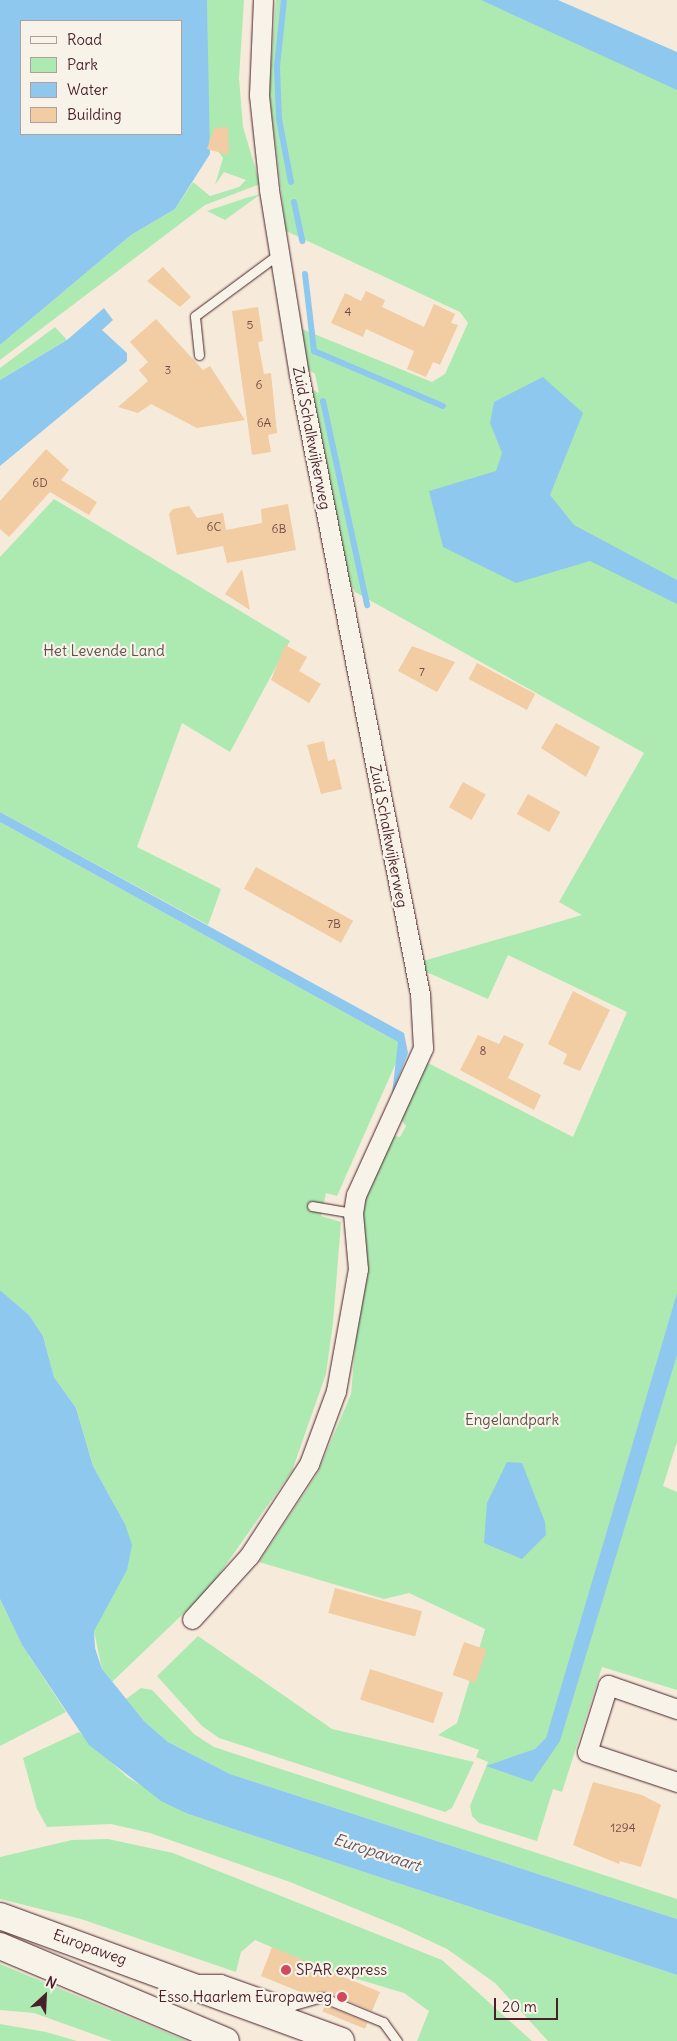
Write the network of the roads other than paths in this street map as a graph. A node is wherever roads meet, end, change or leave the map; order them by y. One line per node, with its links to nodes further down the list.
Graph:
1 (263, 0): 2 (street, Zuid Schalkwijkerweg)
2 (280, 253): 3 (lane); 5 (street, Zuid Schalkwijkerweg)
3 (199, 355)
4 (312, 1206): 5 (lane)
5 (352, 1213): 6 (street, Zuid Schalkwijkerweg)
6 (192, 1619)
7 (677, 1710): 8 (street)
8 (677, 1782)
9 (0, 1916): 11 (main road, Europaweg)
10 (0, 1946): 12 (main road)
11 (179, 1979): 13 (main road, Europaweg); 14 (lane, Europaweg)
12 (226, 2041)
13 (341, 2041)
14 (396, 2041)

